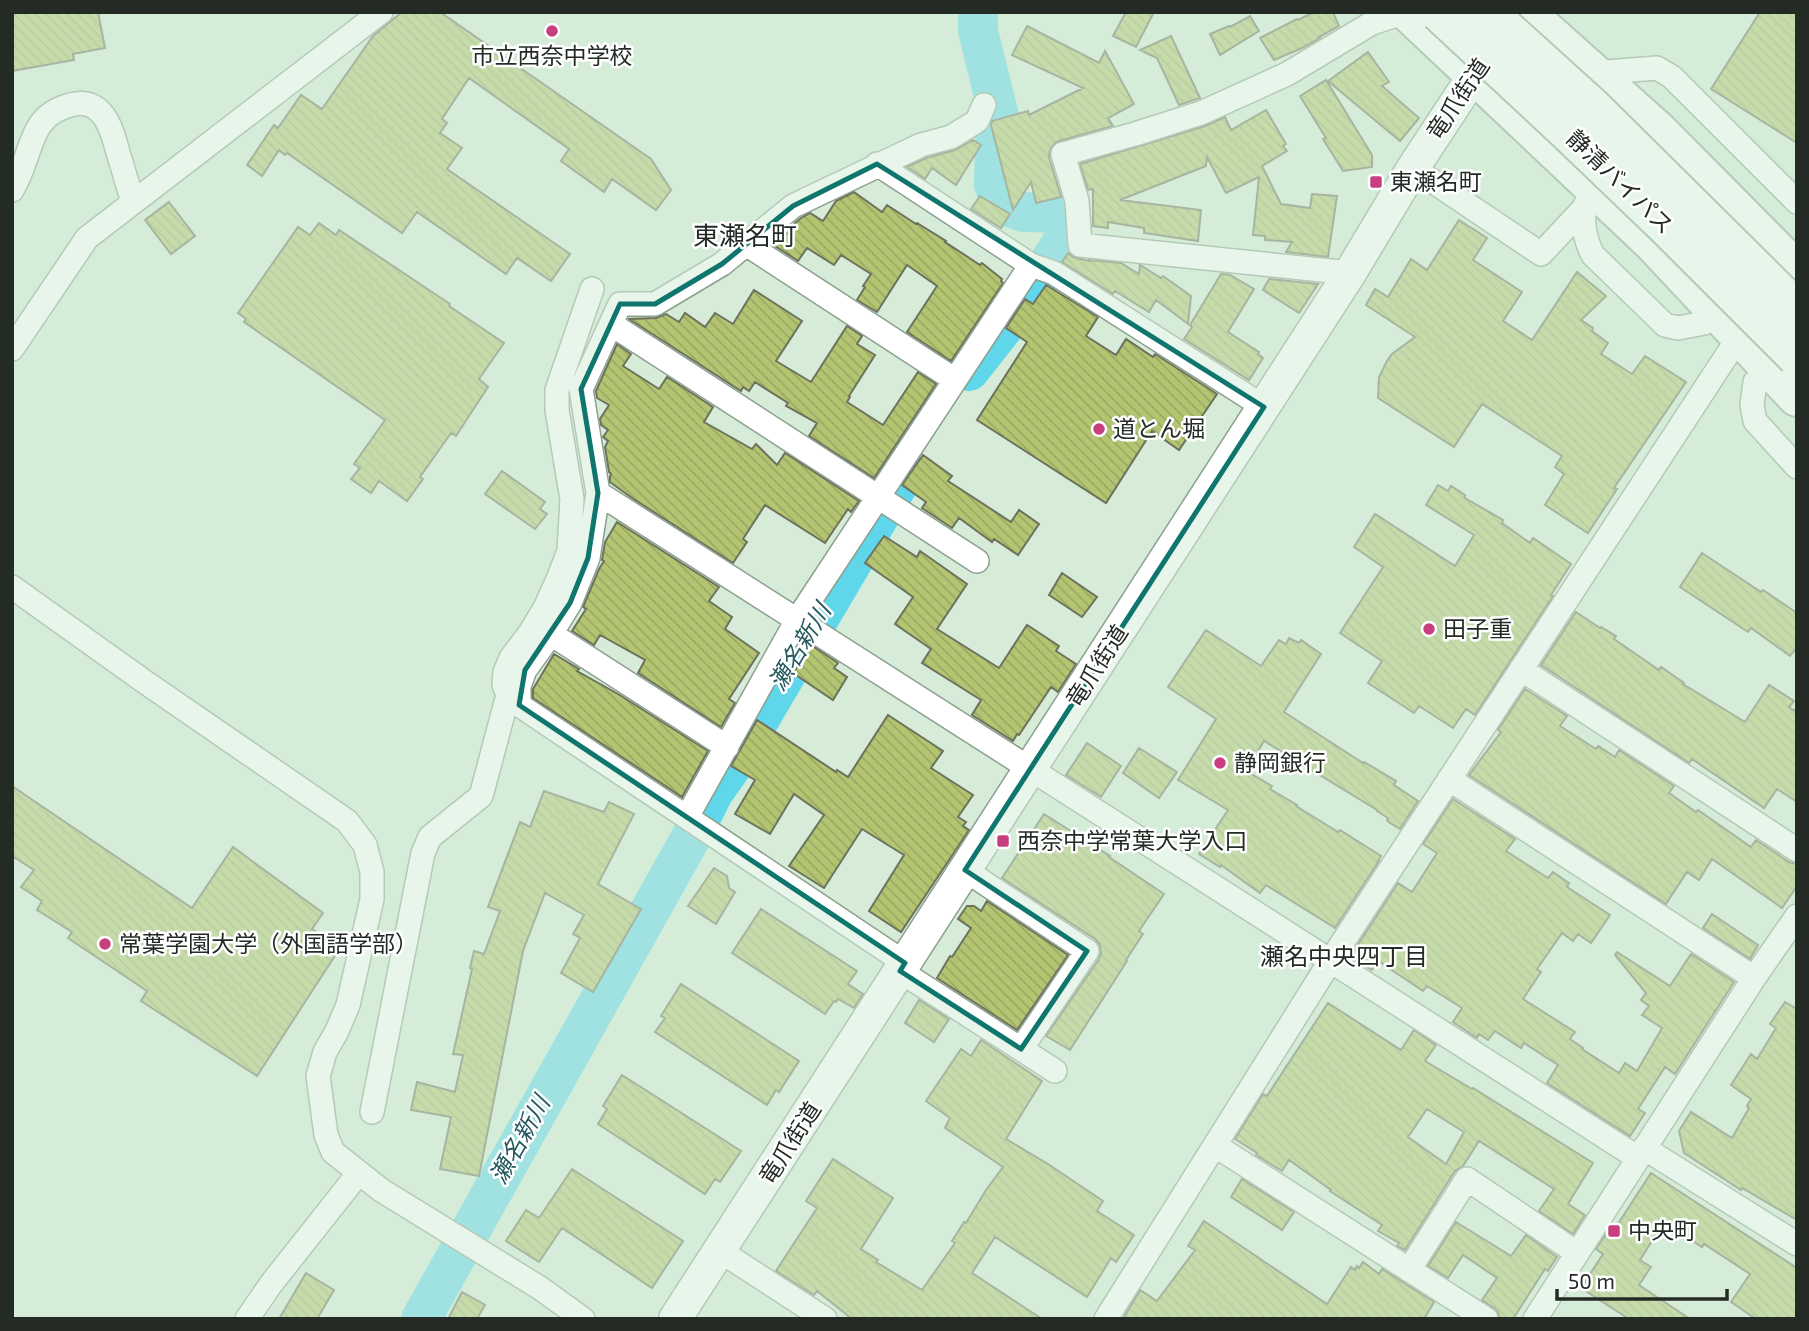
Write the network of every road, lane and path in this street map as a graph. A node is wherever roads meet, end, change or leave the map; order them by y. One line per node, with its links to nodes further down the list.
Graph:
1 (381, 12): 16 (street)
2 (1407, 12): 7 (street); 9 (highway)
3 (1439, 12): 30 (highway, 静清バイパス, bridge)
4 (1487, 12): 25 (highway, 静清バイパス, bridge)
5 (1517, 12): 9 (main road, 竜爪街道)
6 (1525, 12): 8 (highway)
7 (1366, 17): 23 (street)
8 (1593, 73): 11 (highway); 17 (street)
9 (1475, 74): 13 (main road, 竜爪街道); 15 (highway)
10 (984, 105): 12 (street)
11 (1658, 131): 18 (highway); 22 (highway)
12 (877, 164): 20 (street); 21 (street)
13 (1413, 168): 15 (street); 23 (main road, 竜爪街道)
14 (12, 190): 16 (street)
15 (1588, 197): 19 (highway); 26 (street)
16 (132, 202): 28 (street)
17 (1797, 202)
18 (1797, 242)
19 (1653, 243): 26 (highway); 33 (highway)
20 (747, 244): 27 (street); 31 (street)
21 (1031, 265): 31 (street); 34 (street)
22 (1797, 271)
23 (1350, 273): 34 (main road, 竜爪街道)
24 (592, 289): 44 (street)
25 (1797, 310)
26 (1704, 323): 29 (highway)
27 (611, 324): 37 (street); 38 (street)
28 (12, 349)
29 (1729, 352): 32 (highway); 43 (street)
30 (1797, 357)
31 (955, 380): 38 (street)
32 (1755, 382): 35 (highway); 36 (street)
33 (1797, 397)
34 (1264, 407): 46 (main road, 竜爪街道)
35 (1797, 428)
36 (1797, 467)
37 (598, 493): 41 (street); 42 (street)
38 (879, 496): 39 (street); 41 (street)
39 (977, 561)
40 (12, 587): 60 (street)
41 (797, 620): 45 (street); 46 (street)
42 (551, 634): 44 (street); 45 (street)
43 (1521, 669): 47 (street); 49 (street)
44 (514, 700): 48 (street); 57 (street)
45 (727, 747): 48 (street)
46 (1030, 770): 50 (main road, 竜爪街道); 52 (street)
47 (1449, 779): 52 (street); 54 (street)
48 (687, 817): 53 (street)
49 (1797, 850)
50 (965, 870): 53 (main road, 竜爪街道); 55 (street)
51 (1797, 916): 54 (street)
52 (1331, 960): 58 (street); 59 (street)
53 (903, 967): 55 (street); 62 (main road, 竜爪街道)
54 (1754, 978): 59 (street)
55 (1021, 1049): 56 (street)
56 (1055, 1071)
57 (372, 1112)
58 (1216, 1146): 64 (street); 69 (street)
59 (1641, 1153): 61 (street); 63 (street)
60 (358, 1174): 65 (street); 66 (street)
61 (1797, 1244)
62 (720, 1251): 67 (main road, 竜爪街道); 68 (street)
63 (1577, 1253): 64 (street); 71 (street)
64 (1409, 1270): 70 (street)
65 (247, 1319)
66 (583, 1319)
67 (675, 1319)
68 (825, 1319)
69 (1106, 1319)
70 (1486, 1319)
71 (1535, 1319)

